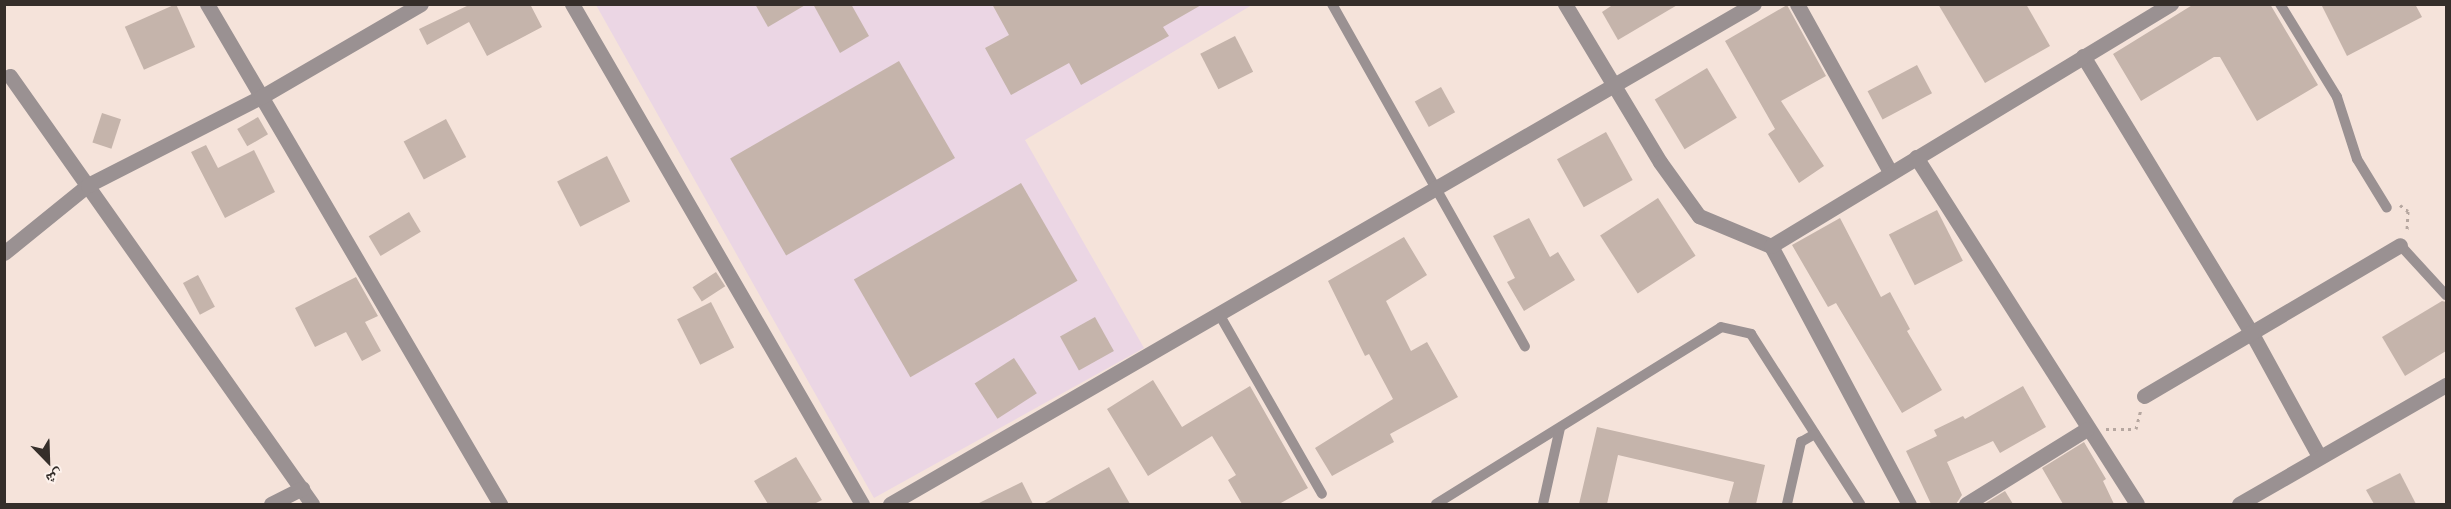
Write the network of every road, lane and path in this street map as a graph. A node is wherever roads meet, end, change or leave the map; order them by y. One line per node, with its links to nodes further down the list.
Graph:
1 (207, 4): 13 (street)
2 (421, 4): 13 (street)
3 (572, 4): 37 (street)
4 (1332, 4): 17 (lane)
5 (1565, 4): 12 (street)
6 (1754, 4): 12 (street)
7 (1797, 4): 15 (street)
8 (2171, 4): 10 (street)
9 (2280, 4): 18 (lane)
10 (2082, 56): 14 (street); 24 (street)
11 (9, 76): 16 (street)
12 (1614, 85): 17 (street); 20 (street)
13 (261, 97): 16 (street); 36 (street)
14 (1916, 157): 15 (street); 29 (street)
15 (1890, 172): 20 (street)
16 (88, 185): 21 (street); 32 (street)
17 (1435, 189): 23 (street); 25 (lane)
18 (2387, 208): 19 (path)
19 (2400, 245): 22 (lane); 24 (street)
20 (1771, 246): 43 (street)
21 (4, 254)
22 (2446, 295)
23 (1219, 314): 33 (lane); 38 (street)
24 (2252, 332): 27 (street); 31 (street)
25 (1526, 346)
26 (2446, 385): 31 (street)
27 (2144, 396): 29 (path)
28 (1560, 428): 30 (lane); 39 (lane); 40 (lane)
29 (2087, 429): 44 (street); 45 (street)
30 (1815, 434): 41 (lane); 42 (lane)
31 (2319, 456): 46 (street)
32 (302, 488): 34 (street); 35 (street)
33 (1322, 494)
34 (271, 504)
35 (312, 504)
36 (500, 504)
37 (862, 504)
38 (890, 504)
39 (1436, 504)
40 (1543, 504)
41 (1787, 504)
42 (1860, 504)
43 (1909, 504)
44 (1966, 504)
45 (2137, 504)
46 (2239, 504)

